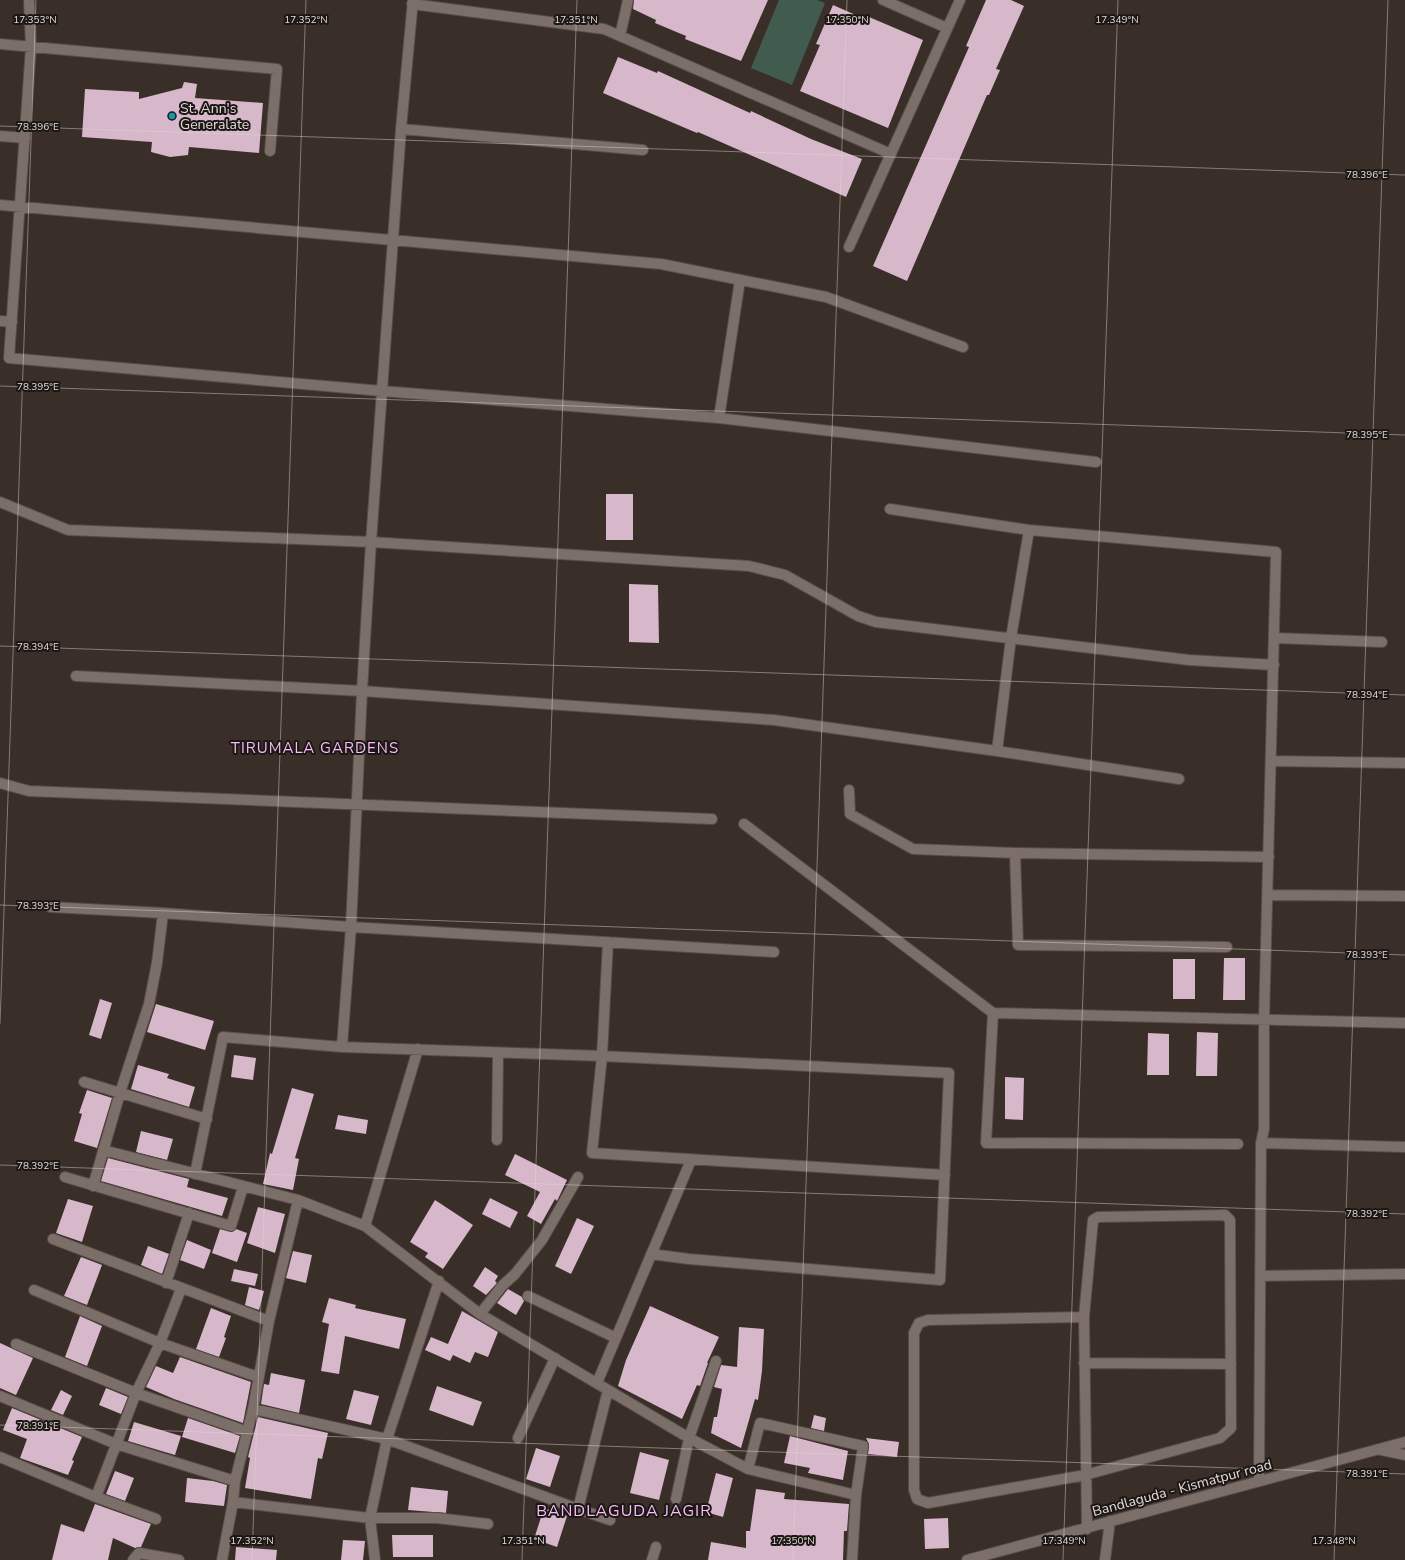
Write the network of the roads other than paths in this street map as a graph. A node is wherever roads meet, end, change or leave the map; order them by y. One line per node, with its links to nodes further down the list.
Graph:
1 (29, 0): 9 (street)
2 (628, 0): 7 (street)
3 (883, 0): 6 (street)
4 (960, 0): 6 (street)
5 (412, 2): 7 (street); 10 (street)
6 (947, 28): 15 (street)
7 (620, 36): 15 (street)
8 (0, 44): 9 (street)
9 (31, 47): 12 (street); 14 (street)
10 (401, 129): 13 (street); 18 (street)
11 (0, 136): 12 (street)
12 (25, 138): 17 (street)
13 (643, 150)
14 (270, 151)
15 (891, 154): 19 (street)
16 (0, 205): 17 (street)
17 (20, 207): 18 (street); 22 (street)
18 (393, 239): 20 (street); 24 (street)
19 (849, 247)
20 (740, 280): 23 (street); 25 (street)
21 (0, 321): 22 (street)
22 (12, 322): 24 (street)
23 (963, 347)
24 (382, 391): 25 (street); 30 (street)
25 (719, 418): 26 (street)
26 (1096, 462)
27 (0, 502): 30 (street)
28 (890, 510): 29 (street)
29 (1029, 530): 31 (street); 32 (street)
30 (371, 542): 31 (street); 36 (street)
31 (1010, 638): 34 (street); 37 (street)
32 (1275, 638): 33 (street); 34 (street)
33 (1382, 642)
34 (1274, 666): 38 (street)
35 (76, 676): 36 (street)
36 (362, 691): 37 (street); 43 (street)
37 (997, 751): 40 (street)
38 (1272, 761): 39 (street); 47 (street)
39 (1405, 763)
40 (1180, 779)
41 (0, 783): 43 (street)
42 (849, 790): 46 (street)
43 (357, 805): 44 (street); 52 (street)
44 (712, 819)
45 (744, 824): 56 (street)
46 (1015, 853): 47 (street); 54 (street)
47 (1269, 857): 48 (street)
48 (1268, 895): 49 (street); 57 (street)
49 (1405, 896)
50 (50, 907): 51 (street)
51 (163, 913): 52 (street); 64 (street)
52 (351, 927): 53 (street); 59 (street)
53 (608, 942): 55 (street); 62 (street)
54 (1227, 947)
55 (774, 952)
56 (993, 1013): 57 (street); 68 (street)
57 (1264, 1020): 58 (street); 67 (street)
58 (1405, 1023)
59 (342, 1047): 60 (street); 65 (street)
60 (418, 1049): 61 (street); 80 (street)
61 (498, 1053): 62 (street); 66 (street)
62 (602, 1056): 71 (street); 73 (street)
63 (84, 1082): 64 (street)
64 (120, 1092): 65 (street); 70 (street)
65 (207, 1119): 72 (street)
66 (497, 1140)
67 (1261, 1143): 69 (street); 84 (street)
68 (1238, 1144)
69 (1405, 1147)
70 (103, 1150): 72 (street); 76 (street)
71 (692, 1160): 73 (street); 82 (street)
72 (195, 1174): 77 (street)
73 (945, 1175): 82 (street)
74 (65, 1177): 76 (street)
75 (578, 1177): 90 (street)
76 (93, 1186): 79 (street)
77 (243, 1187): 78 (street); 79 (street)
78 (298, 1200): 80 (street); 92 (street)
79 (189, 1213): 86 (street)
80 (365, 1226): 85 (street)
81 (53, 1239): 86 (street)
82 (651, 1254): 93 (street)
83 (1405, 1274): 84 (street)
84 (1260, 1276): 118 (street)
85 (439, 1281): 90 (street); 109 (street)
86 (166, 1283): 87 (street)
87 (181, 1289): 92 (street); 94 (street)
88 (34, 1290): 94 (street)
89 (528, 1296): 93 (street)
90 (480, 1314): 96 (street)
91 (1084, 1317): 98 (street); 99 (street); 116 (street)
92 (269, 1321): 100 (street)
93 (616, 1338): 101 (street)
94 (160, 1342): 100 (street); 103 (street)
95 (16, 1344): 103 (street)
96 (555, 1358): 101 (street); 107 (street)
97 (716, 1361): 108 (street)
98 (1084, 1363): 99 (street); 116 (street)
99 (1231, 1364): 116 (street)
100 (258, 1377): 105 (street)
101 (597, 1383): 102 (street)
102 (608, 1390): 108 (street); 123 (street)
103 (136, 1393): 106 (street); 111 (street)
104 (0, 1396): 111 (street)
105 (253, 1409): 106 (street); 109 (street)
106 (248, 1432): 117 (street)
107 (518, 1438)
108 (689, 1438): 115 (street); 121 (street)
109 (387, 1439): 123 (street); 124 (street)
110 (1405, 1442): 112 (street, Bandlaguda - Kismatpur road)
111 (116, 1444): 117 (street); 120 (street)
112 (1380, 1450): 113 (street); 118 (street, Bandlaguda - Kismatpur road)
113 (1405, 1455)
114 (0, 1457): 120 (street)
115 (748, 1469): 119 (street); 119 (street)
116 (1085, 1475): 129 (street)
117 (234, 1481): 122 (street)
118 (1259, 1481): 127 (street, Bandlaguda - Kismatpur road)
119 (856, 1495): 136 (street)
120 (96, 1498): 125 (street)
121 (676, 1499)
122 (234, 1502): 124 (street); 133 (street)
123 (578, 1509): 126 (street)
124 (370, 1518): 128 (street); 134 (street)
125 (156, 1519)
126 (610, 1520)
127 (1110, 1521): 129 (street, Bandlaguda - Kismatpur road); 138 (street)
128 (488, 1524)
129 (1086, 1529): 137 (street, Bandlaguda - Kismatpur road)
130 (656, 1547): 135 (street)
131 (133, 1560): 132 (street)
132 (179, 1560)
133 (222, 1560)
134 (375, 1560)
135 (652, 1560)
136 (852, 1560)
137 (967, 1560)
138 (1104, 1560)

